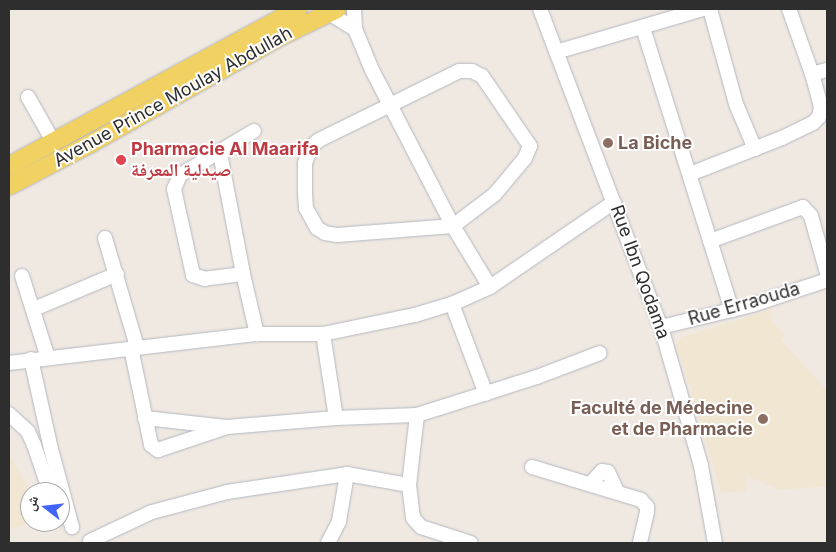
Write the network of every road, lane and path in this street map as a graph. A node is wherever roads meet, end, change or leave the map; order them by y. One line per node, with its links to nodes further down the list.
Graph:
1 (298, 9): 16 (main road, Avenue Prince Moulay Abdullah)
2 (354, 9): 9 (street)
3 (540, 9): 10 (street, Rue Ibn Qodama)
4 (703, 9): 8 (street)
5 (710, 9): 17 (street)
6 (789, 9): 12 (street)
7 (333, 11): 9 (street); 21 (main road, Avenue Prince Moulay Abdullah)
8 (643, 28): 10 (street); 20 (street)
9 (354, 29): 14 (street)
10 (556, 52): 22 (street, Rue Ibn Qodama)
11 (827, 70): 12 (street)
12 (812, 74): 17 (street)
13 (28, 96): 16 (street)
14 (389, 105): 23 (street); 23 (street); 23 (street)
15 (254, 131): 18 (street)
16 (54, 143): 19 (main road, Avenue Prince Moulay Abdullah)
17 (755, 149): 20 (street)
18 (220, 153): 28 (street); 28 (street)
19 (9, 166)
20 (690, 174): 25 (street)
21 (9, 186)
22 (614, 202): 31 (street); 35 (street, Rue Ibn Qodama)
23 (453, 226): 31 (street)
24 (105, 238): 27 (street)
25 (710, 241): 26 (street); 34 (street)
26 (827, 273)
27 (117, 274): 33 (street); 38 (street)
28 (243, 274): 36 (street)
29 (22, 276): 33 (street)
30 (827, 280): 34 (street, Rue Erraouda)
31 (490, 288): 32 (street)
32 (452, 304): 37 (street); 43 (street)
33 (34, 310): 40 (street)
34 (732, 310): 35 (street, Rue Erraouda)
35 (661, 327): 60 (street, Rue Ibn Qodama)
36 (257, 334): 37 (street); 38 (street)
37 (323, 334): 47 (street)
38 (134, 348): 40 (street); 46 (street)
39 (600, 353): 43 (street)
40 (48, 358): 41 (street)
41 (31, 360): 42 (street); 52 (street)
42 (9, 363)
43 (486, 394): 45 (street)
44 (9, 414): 51 (street)
45 (417, 415): 47 (street); 53 (street)
46 (145, 418): 48 (street); 48 (street)
47 (336, 418): 48 (street)
48 (227, 427)
49 (532, 467): 59 (street)
50 (347, 474): 53 (street); 56 (street); 57 (street)
51 (47, 482)
52 (58, 482)
53 (409, 485): 55 (street)
54 (70, 526): 56 (street)
55 (428, 534): 58 (street)
56 (91, 542)
57 (328, 543)
58 (471, 543)
59 (640, 543)
60 (715, 543)

